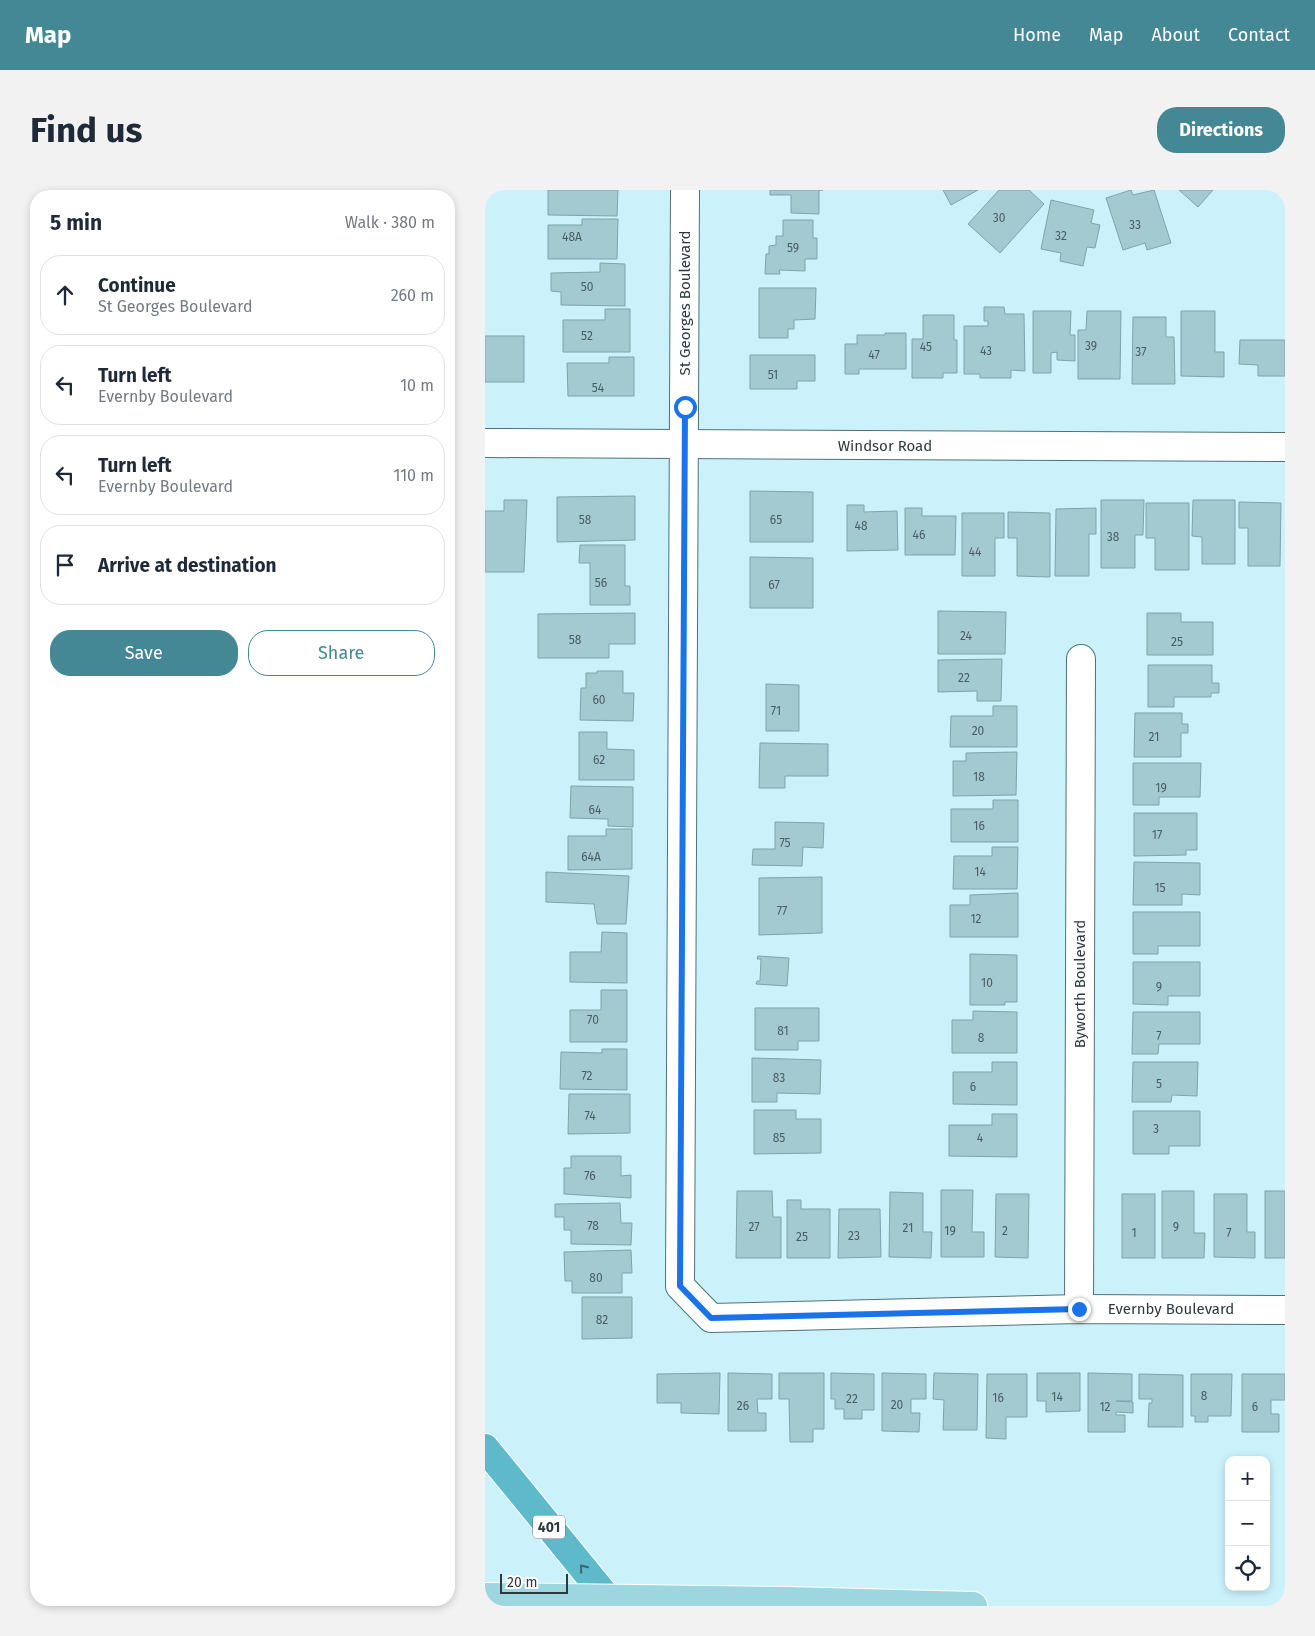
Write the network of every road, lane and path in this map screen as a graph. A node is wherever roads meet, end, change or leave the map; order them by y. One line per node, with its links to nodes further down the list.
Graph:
1 (685, 190): 3 (street, St Georges Boulevard)
2 (485, 444): 3 (street, Windsor Road)
3 (686, 446): 4 (street, Windsor Road); 6 (street, St Georges Boulevard)
4 (1285, 447)
5 (1081, 659): 7 (street, Byworth Boulevard)
6 (680, 1286): 7 (street, Evernby Boulevard)
7 (1079, 1309): 8 (street, Evernby Boulevard)
8 (1285, 1310)
9 (485, 1448): 12 (highway, 401, one-way to 9)
10 (485, 1596): 11 (highway); 13 (main road, bridge)
11 (494, 1606)
12 (614, 1606)
13 (973, 1606)

